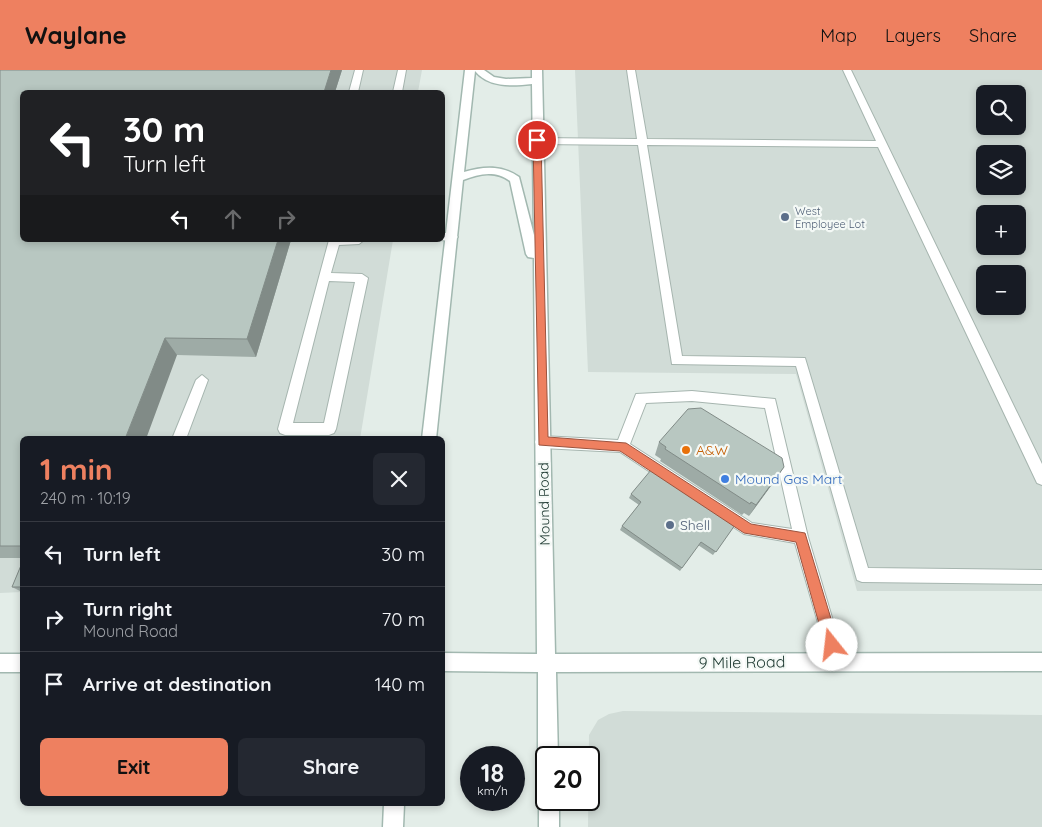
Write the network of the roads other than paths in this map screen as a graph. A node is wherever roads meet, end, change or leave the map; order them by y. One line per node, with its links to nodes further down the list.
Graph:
1 (359, 70): 9 (lane)
2 (402, 70): 10 (lane)
3 (470, 70): 14 (main road)
4 (479, 70): 8 (main road)
5 (537, 70): 8 (main road, Mound Road)
6 (631, 70): 12 (lane)
7 (847, 70): 13 (lane)
8 (537, 81): 11 (main road, Mound Road)
9 (354, 90)
10 (398, 90)
11 (537, 140): 12 (lane); 18 (main road, Mound Road)
12 (642, 142): 13 (lane); 26 (lane)
13 (882, 144): 24 (lane)
14 (460, 177): 15 (main road); 18 (main road)
15 (448, 237): 21 (main road)
16 (333, 242): 17 (lane)
17 (325, 277): 17 (lane)
18 (540, 287): 22 (main road, Mound Road)
19 (202, 380): 20 (lane)
20 (180, 436)
21 (429, 436)
22 (542, 442): 23 (lane); 32 (main road, Mound Road)
23 (622, 446): 25 (lane); 25 (lane)
24 (1042, 479)
25 (801, 537): 27 (lane)
26 (1042, 577)
27 (837, 661): 29 (main road, 9 Mile Road); 32 (main road, 9 Mile Road)
28 (445, 662): 32 (main road, 9 Mile Road)
29 (1042, 662)
30 (0, 663): 31 (main road)
31 (20, 663)
32 (547, 664): 33 (main road, Mound Road)
33 (548, 746)
34 (394, 806): 36 (main road)
35 (549, 811): 37 (main road)
36 (393, 827)
37 (549, 827)

